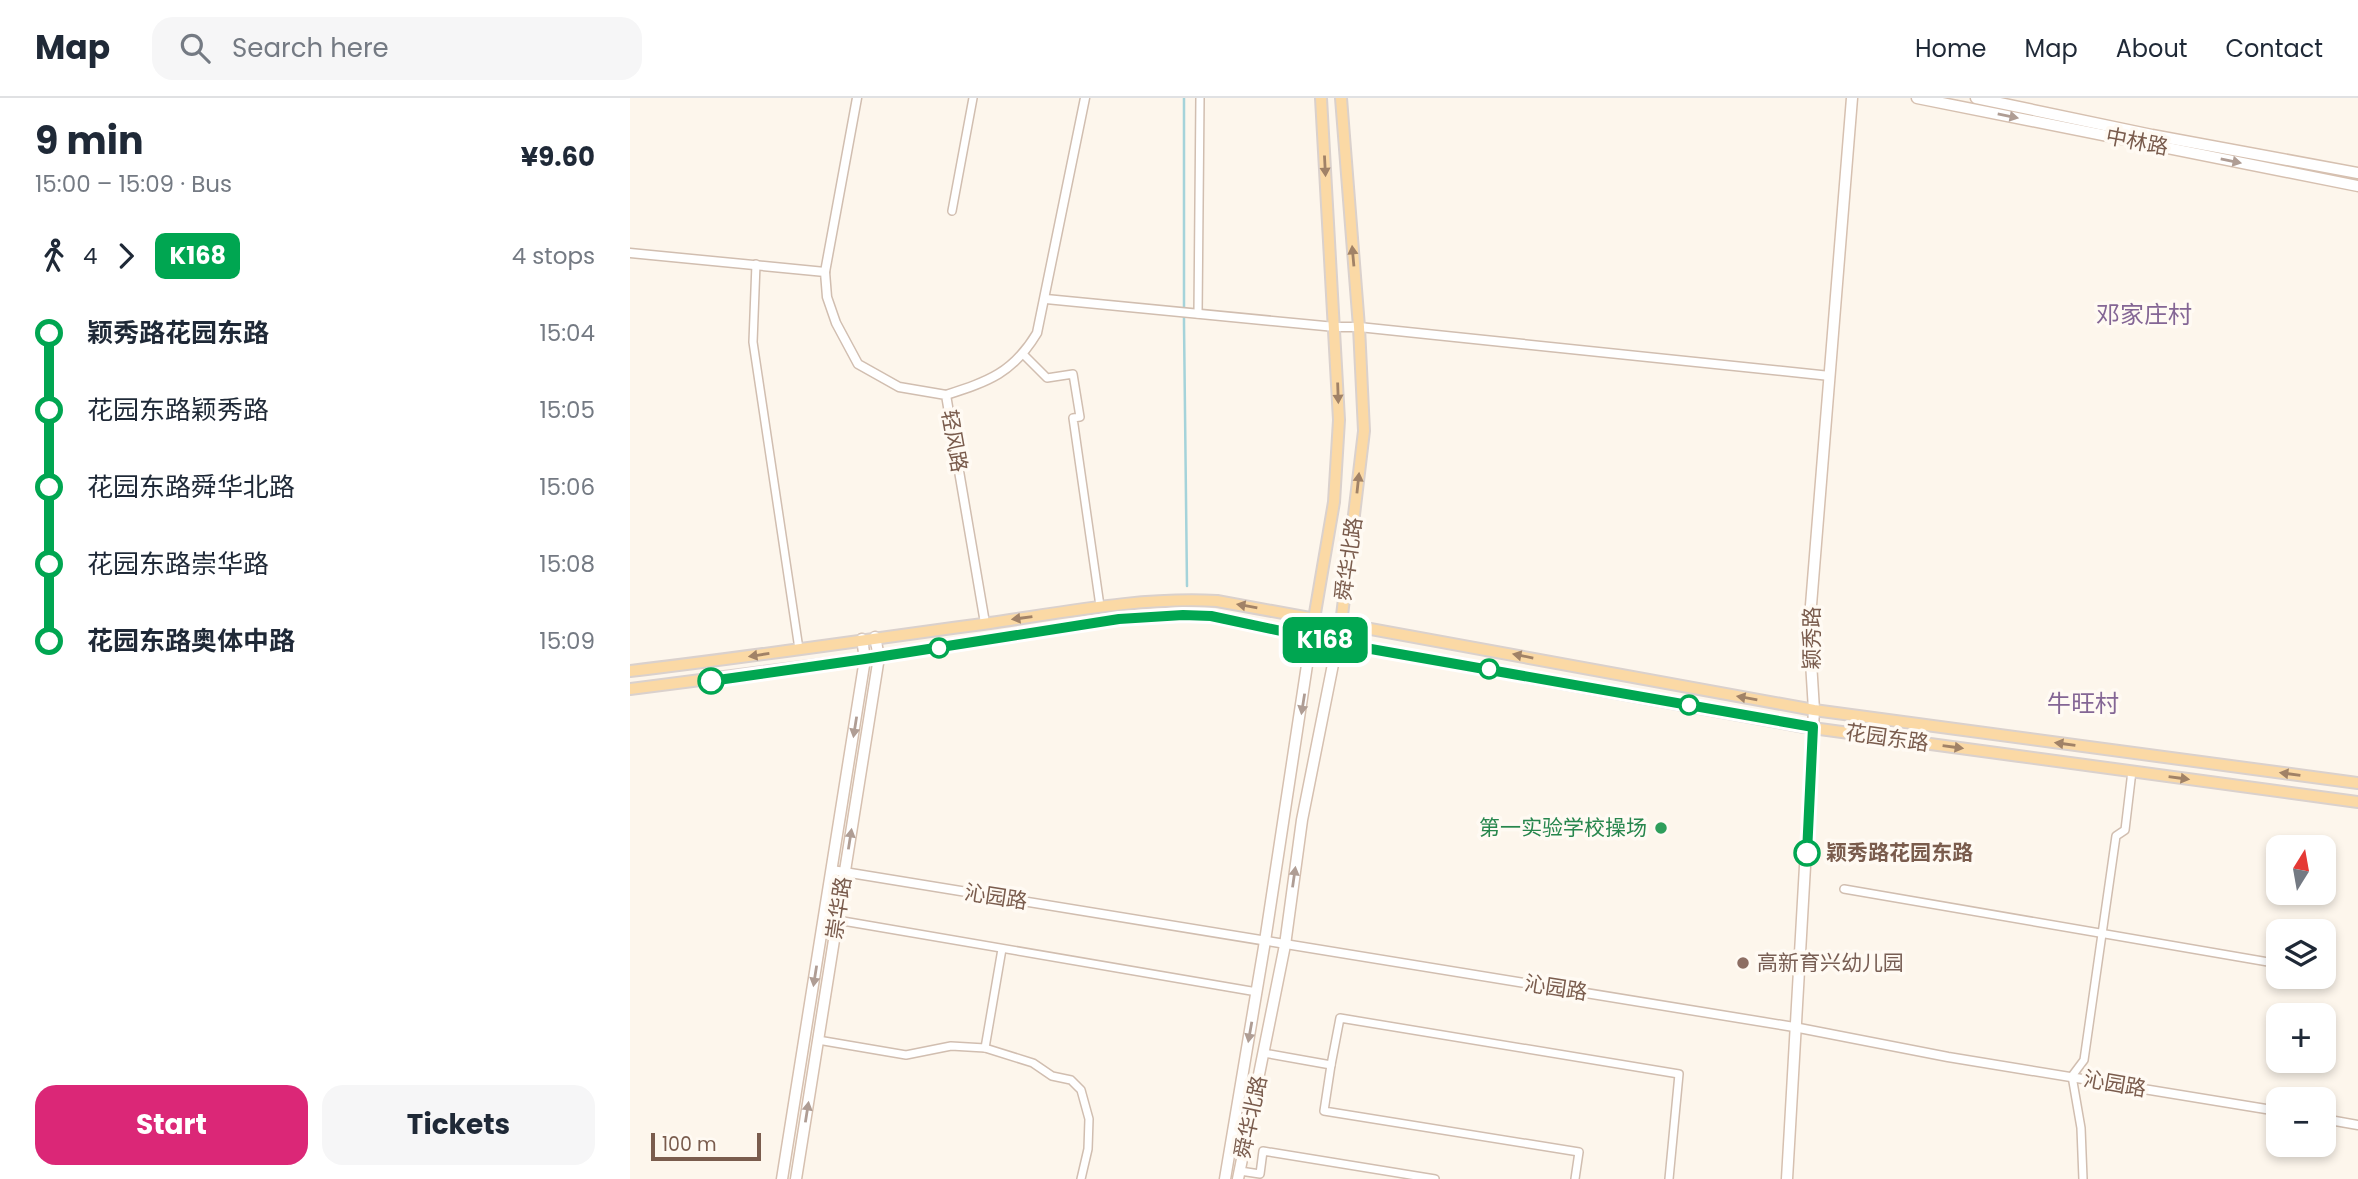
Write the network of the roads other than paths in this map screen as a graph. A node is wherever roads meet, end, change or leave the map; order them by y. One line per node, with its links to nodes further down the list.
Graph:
1 (857, 98): 15 (street, 轻风路)
2 (973, 98): 12 (street)
3 (1085, 98): 16 (street)
4 (1200, 98): 17 (street)
5 (1321, 98): 18 (main road, 舜华北路, one-way to 18)
6 (1342, 98): 19 (main road, 舜华北路, one-way to 6)
7 (1852, 98): 21 (main road, 颖秀路)
8 (1917, 98): 11 (main road, 中林路, one-way to 11)
9 (1976, 98): 10 (main road, 中林路)
10 (2358, 173)
11 (2358, 186)
12 (952, 211)
13 (630, 253): 14 (street)
14 (756, 264): 15 (street); 31 (street)
15 (825, 272): 22 (street, 轻风路)
16 (1045, 299): 17 (street); 20 (street)
17 (1198, 314): 18 (street)
18 (1335, 327): 19 (street); 24 (main road, 舜华北路, one-way to 24)
19 (1359, 327): 21 (street); 26 (main road, 舜华北路, one-way to 19)
20 (1024, 355): 22 (street); 23 (street)
21 (1830, 376): 36 (main road, 颖秀路)
22 (946, 396): 25 (street, 轻风路)
23 (1100, 606): 24 (main road, 花园东路, one-way to 23); 25 (main road, 花园东路, one-way to 25)
24 (1314, 619): 26 (main road, 花园东路); 28 (main road, 舜华北路)
25 (985, 623): 27 (main road, 花园东路)
26 (1341, 624): 30 (main road, 舜华北路); 36 (main road, 花园东路, one-way to 26)
27 (875, 637): 29 (main road, 花园东路); 32 (main road, 崇华路)
28 (1312, 637): 30 (main road, 花园东路); 32 (main road, 花园东路); 46 (main road, 舜华北路, one-way to 46)
29 (862, 639): 31 (main road, 花园东路); 33 (main road, 崇华路)
30 (1337, 643): 37 (main road, 花园东路); 47 (main road, 舜华北路, one-way to 30)
31 (799, 649): 34 (main road, 花园东路, one-way to 34)
32 (879, 657): 33 (main road, 花园东路); 42 (main road, 崇华路, one-way to 32)
33 (865, 659): 35 (main road, 花园东路); 41 (main road, 崇华路, one-way to 41)
34 (630, 671)
35 (630, 689)
36 (1814, 710): 37 (main road, 颖秀路); 39 (main road, 花园东路, one-way to 36)
37 (1813, 727): 38 (main road, 花园东路, one-way to 38); 51 (main road, 颖秀路)
38 (2132, 771): 40 (main road, 花园东路, one-way to 40); 45 (street)
39 (2358, 783)
40 (2358, 802)
41 (832, 870): 42 (street, 沁园路); 61 (main road, 崇华路, one-way to 61)
42 (845, 873): 44 (main road, 崇华路); 46 (street, 沁园路)
43 (1844, 889): 45 (street)
44 (837, 920): 48 (street); 52 (main road, 崇华路)
45 (2102, 933): 49 (street); 56 (street)
46 (1265, 941): 47 (street, 沁园路); 50 (main road, 舜华北路)
47 (1285, 945): 51 (street, 沁园路); 54 (main road, 舜华北路)
48 (1002, 949): 50 (street); 53 (street)
49 (2266, 962)
50 (1257, 992): 64 (main road, 舜华北路, one-way to 64)
51 (1796, 1027): 56 (street, 沁园路); 68 (main road, 颖秀路)
52 (818, 1040): 53 (street); 62 (main road, 崇华路, one-way to 52)
53 (985, 1048): 63 (street)
54 (1264, 1053): 55 (street); 60 (main road, 舜华北路)
55 (1331, 1065): 66 (street); 67 (street)
56 (2072, 1076): 57 (street, 沁园路); 69 (street)
57 (2266, 1109)
58 (2336, 1121): 59 (street)
59 (2358, 1125)
60 (1239, 1175): 65 (street)
61 (782, 1179)
62 (796, 1179)
63 (1081, 1179)
64 (1226, 1179)
65 (1435, 1179)
66 (1575, 1179)
67 (1669, 1179)
68 (1787, 1179)
69 (2083, 1179)

